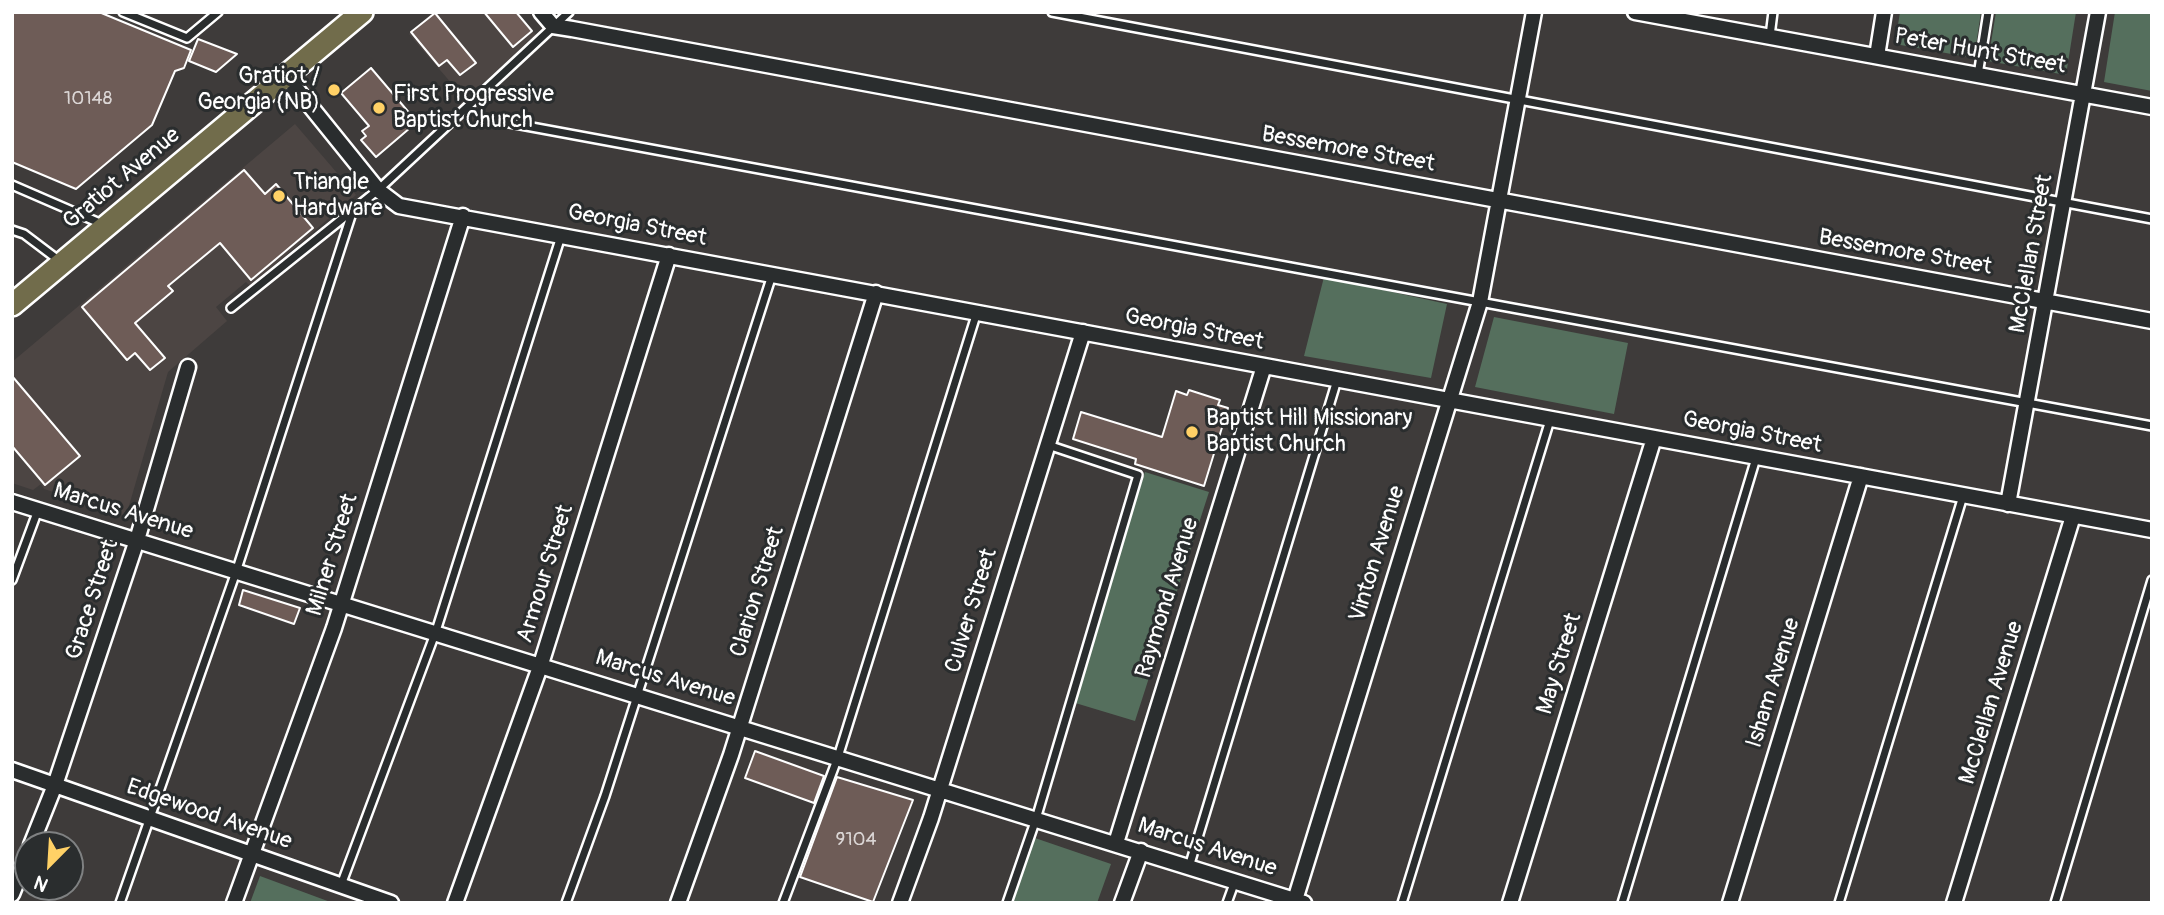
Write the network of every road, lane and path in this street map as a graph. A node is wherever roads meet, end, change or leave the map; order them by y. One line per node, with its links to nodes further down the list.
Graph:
1 (123, 12): 2 (lane)
2 (218, 12)
3 (362, 12): 18 (main road, Gratiot Avenue)
4 (541, 12): 14 (street)
5 (569, 12): 14 (lane)
6 (1052, 12): 20 (lane)
7 (1534, 12): 20 (street, Vinton Avenue)
8 (1635, 12): 13 (street, Peter Hunt Street)
9 (1773, 12): 15 (lane)
10 (1884, 12): 16 (street)
11 (1988, 12): 17 (lane)
12 (2098, 12): 19 (street, McClellan Street)
13 (1669, 15): 15 (street, Peter Hunt Street)
14 (553, 26): 24 (lane); 25 (street, Bessemore Street)
15 (1770, 37): 16 (street, Peter Hunt Street)
16 (1877, 57): 17 (street, Peter Hunt Street)
17 (1978, 75): 19 (street, Peter Hunt Street)
18 (286, 76): 24 (street, Georgia Street); 30 (main road, Gratiot Avenue)
19 (2085, 95): 21 (street, Peter Hunt Street); 26 (street, McClellan Street)
20 (1518, 99): 25 (street, Vinton Avenue); 26 (lane)
21 (2152, 107)
22 (499, 121): 37 (lane)
23 (12, 185): 30 (lane)
24 (378, 190): 27 (lane); 28 (street, Georgia Street)
25 (1499, 201): 37 (street, Vinton Avenue); 38 (street, Bessemore Street)
26 (2065, 204): 29 (lane); 38 (street, McClellan Street)
27 (352, 213): 40 (lane); 62 (lane)
28 (463, 216): 32 (street, Georgia Street); 65 (street, Milner Street)
29 (2152, 219)
30 (106, 226): 34 (main road, Gratiot Avenue)
31 (12, 230): 34 (lane)
32 (561, 235): 33 (street, Georgia Street); 66 (lane)
33 (669, 255): 35 (street, Georgia Street); 67 (street, Armour Street)
34 (62, 263): 39 (main road, Gratiot Avenue)
35 (772, 274): 36 (street, Georgia Street); 68 (lane)
36 (876, 293): 41 (street, Georgia Street); 69 (street, Clarion Street)
37 (1480, 302): 47 (street, Vinton Avenue); 48 (lane)
38 (2047, 302): 42 (street, Bessemore Street); 48 (street, McClellan Street)
39 (12, 304)
40 (231, 308)
41 (977, 312): 43 (street, Georgia Street); 70 (lane)
42 (2152, 321)
43 (1083, 332): 44 (street, Georgia Street); 52 (street, Culver Street)
44 (1264, 366): 46 (street, Georgia Street); 77 (street, Raymond Avenue)
45 (188, 367): 61 (street, Grace Street)
46 (1337, 380): 47 (street, Georgia Street); 80 (lane)
47 (1449, 401): 49 (street, Georgia Street); 83 (street, Vinton Avenue)
48 (2027, 403): 50 (lane); 57 (street, McClellan Street)
49 (1550, 420): 51 (street, Georgia Street); 95 (lane)
50 (2152, 426)
51 (1654, 438): 53 (street, Georgia Street); 96 (street, May Street)
52 (1048, 445): 73 (street, Culver Street); 75 (lane)
53 (1756, 458): 54 (street, Georgia Street); 97 (lane)
54 (1861, 476): 55 (street, Georgia Street); 98 (street, Isham Avenue)
55 (1963, 496): 57 (street, Georgia Street); 99 (lane)
56 (12, 502): 58 (street, Marcus Avenue)
57 (2008, 504): 59 (street, Georgia Street)
58 (38, 510): 61 (street, Marcus Avenue); 63 (lane)
59 (2073, 516): 60 (street, Georgia Street); 100 (street, McClellan Avenue)
60 (2152, 530)
61 (137, 540): 62 (street, Marcus Avenue); 72 (street, Grace Street)
62 (237, 569): 65 (street, Marcus Avenue); 74 (lane)
63 (12, 580)
64 (2152, 580): 101 (lane)
65 (342, 601): 66 (street, Marcus Avenue); 79 (street, Milner Street)
66 (436, 631): 67 (street, Marcus Avenue); 82 (lane)
67 (541, 664): 68 (street, Marcus Avenue); 87 (street, Armour Street)
68 (635, 694): 69 (street, Marcus Avenue); 88 (lane)
69 (740, 726): 70 (street, Marcus Avenue); 89 (street, Clarion Street)
70 (838, 757): 73 (street, Marcus Avenue); 90 (lane)
71 (12, 770): 72 (street, Edgewood Avenue)
72 (55, 785): 74 (street, Edgewood Avenue); 76 (street, Grace Street)
73 (940, 788): 75 (street, Marcus Avenue); 91 (street, Culver Street)
74 (151, 818): 79 (street, Edgewood Avenue); 84 (lane)
75 (1036, 818): 77 (street, Marcus Avenue); 92 (lane)
76 (37, 831)
77 (1116, 843): 78 (street, Marcus Avenue)
78 (1141, 851): 80 (street, Marcus Avenue); 93 (street)
79 (252, 854): 82 (street, Edgewood Avenue); 85 (street, Milner Street)
80 (1189, 867): 81 (street, Marcus Avenue)
81 (1236, 881): 83 (street, Marcus Avenue); 94 (lane)
82 (341, 885): 86 (street, Edgewood Avenue)
83 (1299, 901)
84 (120, 903)
85 (234, 903)
86 (391, 903)
87 (455, 903)
88 (566, 903)
89 (678, 903)
90 (783, 903)
91 (900, 903)
92 (1007, 903)
93 (1122, 903)
94 (1227, 903)
95 (1402, 903)
96 (1510, 903)
97 (1622, 903)
98 (1730, 903)
99 (1839, 903)
100 (1954, 903)
101 (2055, 903)

